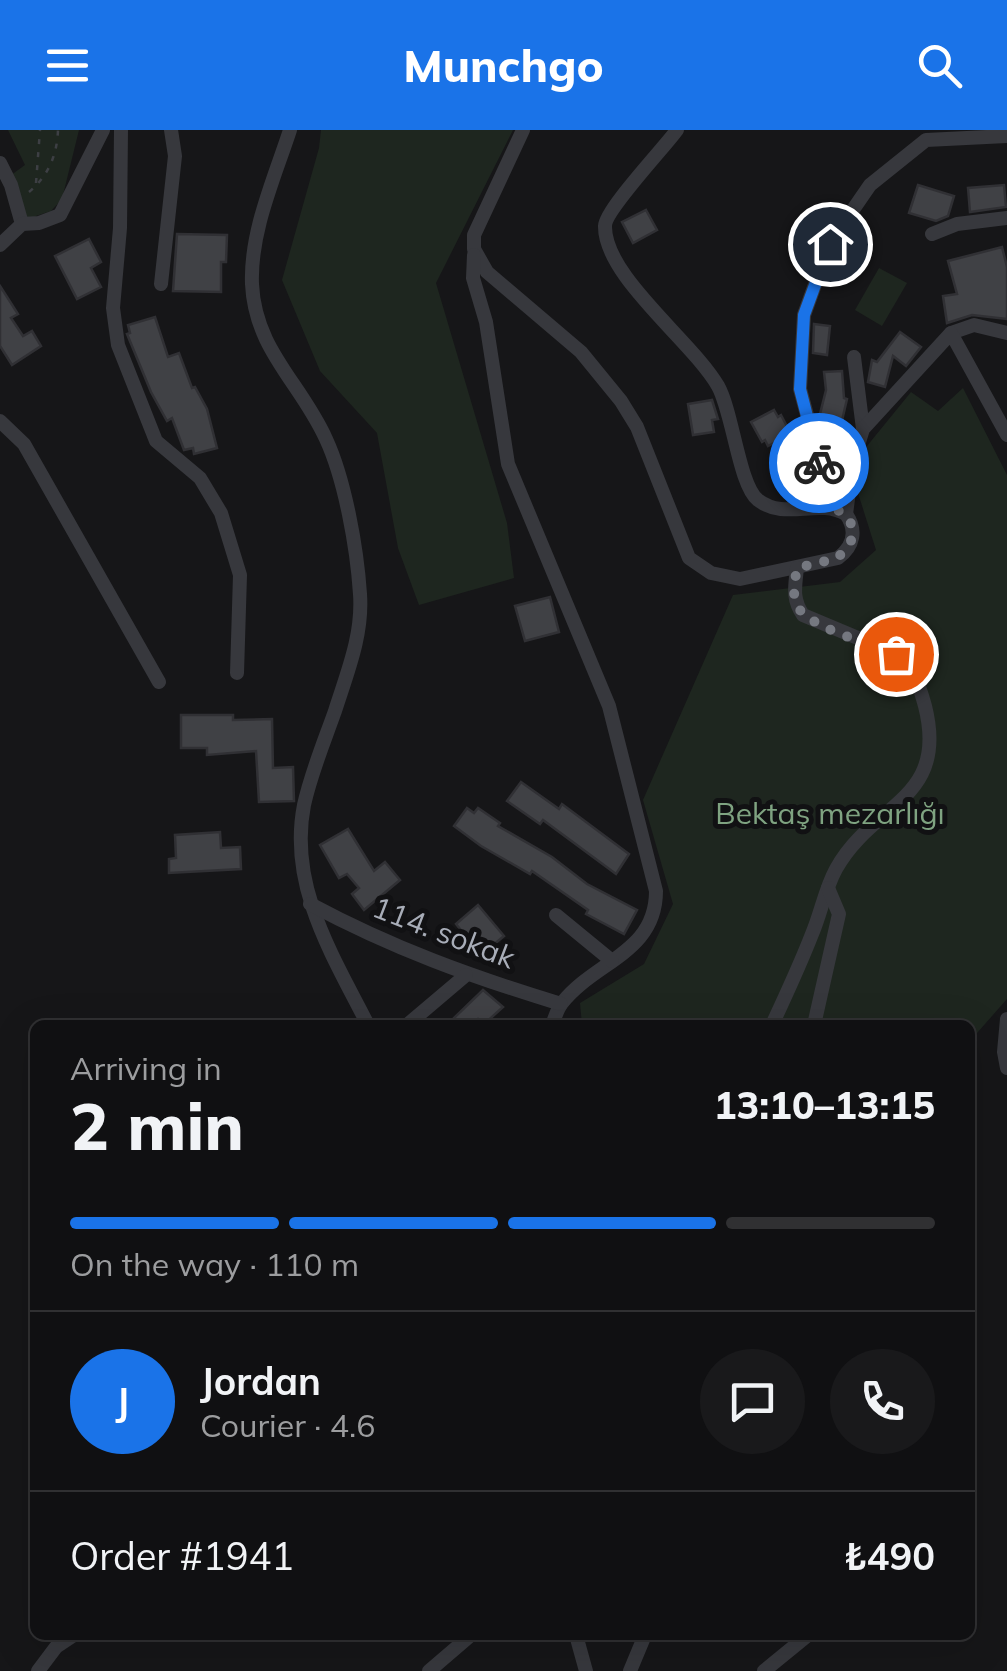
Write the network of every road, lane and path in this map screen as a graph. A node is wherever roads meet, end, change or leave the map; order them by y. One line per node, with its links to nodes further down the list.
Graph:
1 (40, 130): 11 (path)
2 (58, 130): 11 (path)
3 (103, 130): 14 (street)
4 (121, 130): 27 (street)
5 (171, 130): 18 (street)
6 (290, 130): 30 (street)
7 (523, 130): 17 (street)
8 (678, 130): 25 (street)
9 (1007, 136): 25 (street)
10 (0, 163): 12 (street)
11 (36, 187): 12 (path)
12 (16, 203): 14 (street)
13 (1007, 218): 15 (street)
14 (22, 224): 16 (street)
15 (932, 234)
16 (0, 245)
17 (474, 249): 26 (street); 32 (street)
18 (161, 284)
19 (951, 333): 20 (street); 23 (street); 24 (street)
20 (1007, 333)
21 (854, 357): 23 (street)
22 (0, 421): 28 (street)
23 (863, 429): 25 (street)
24 (1007, 436)
25 (839, 511): 26 (street)
26 (797, 568): 29 (street)
27 (238, 673)
28 (159, 682)
29 (828, 888): 39 (street); 40 (street)
30 (310, 904): 33 (street, 114. sokak); 36 (street)
31 (556, 915): 32 (street)
32 (612, 961): 34 (street)
33 (466, 975): 34 (street, 114. sokak); 37 (street)
34 (561, 1004): 38 (street)
35 (1007, 1019): 41 (street)
36 (366, 1020)
37 (413, 1020)
38 (554, 1020)
39 (774, 1020)
40 (815, 1020)
41 (1007, 1068)
42 (67, 1640): 47 (street)
43 (465, 1640): 48 (street)
44 (577, 1640): 49 (street)
45 (643, 1640): 50 (street)
46 (802, 1640): 51 (street)
47 (38, 1671)
48 (429, 1671)
49 (586, 1671)
50 (630, 1671)
51 (764, 1671)

